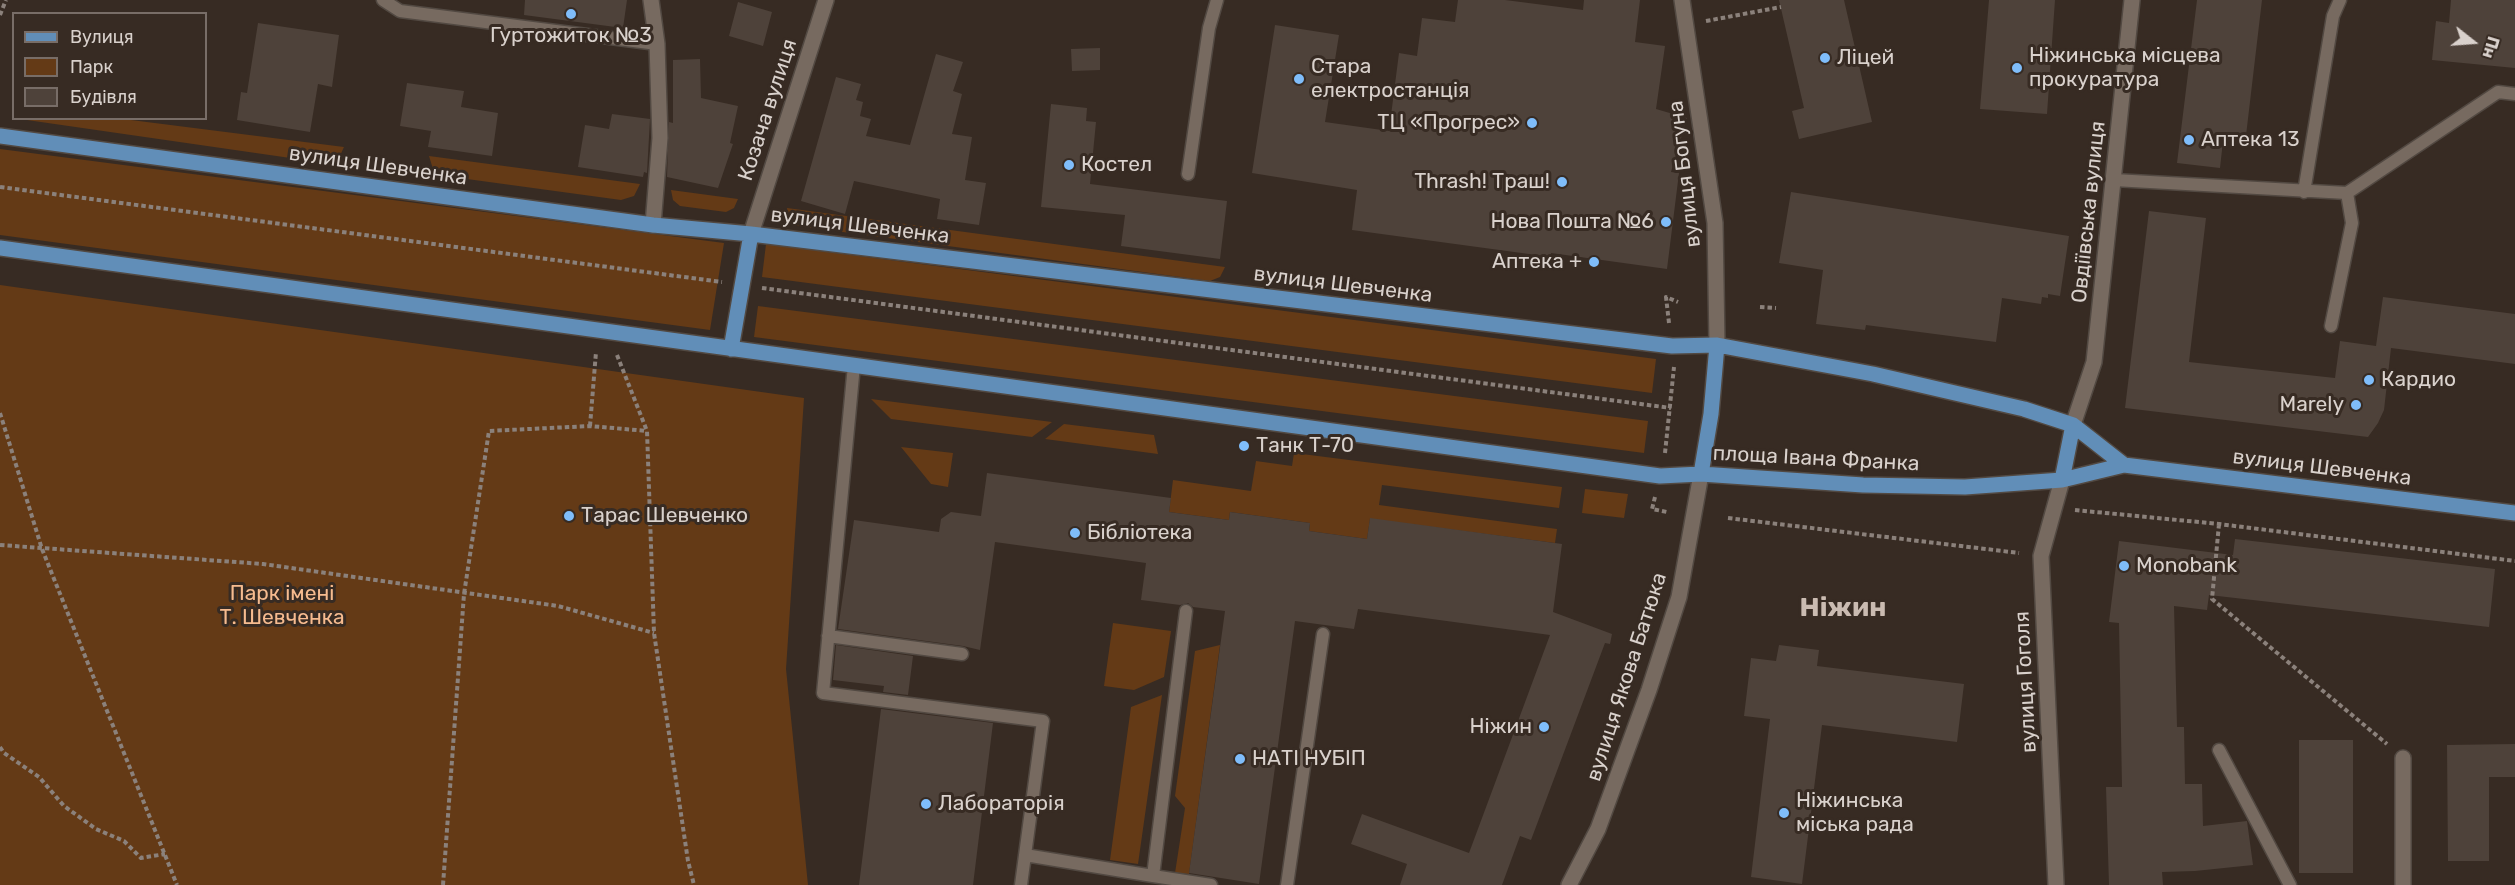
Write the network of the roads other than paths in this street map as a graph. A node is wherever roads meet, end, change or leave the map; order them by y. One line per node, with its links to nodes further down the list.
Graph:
1 (382, 0): 8 (lane)
2 (651, 0): 8 (street)
3 (826, 0): 16 (street, Козача вулиця)
4 (1217, 0): 11 (lane)
5 (1682, 0): 19 (street, вулиця Богуна)
6 (2132, 0): 12 (street, Овдіївська вулиця)
7 (2340, 0): 13 (lane)
8 (657, 44): 15 (street)
9 (2515, 94): 14 (lane)
10 (0, 136): 15 (main road, вулиця Шевченка)
11 (1188, 174)
12 (2114, 180): 13 (lane); 22 (street, Овдіївська вулиця)
13 (2304, 192): 14 (lane)
14 (2347, 193): 18 (lane)
15 (653, 225): 16 (main road, вулиця Шевченка)
16 (751, 234): 19 (main road, вулиця Шевченка); 20 (main road)
17 (0, 248): 20 (main road)
18 (2331, 326)
19 (1717, 345): 22 (main road); 24 (main road, площа Івана Франка)
20 (731, 349): 21 (main road)
21 (854, 365): 24 (main road); 29 (lane)
22 (2073, 425): 23 (main road); 25 (main road)
23 (2124, 465): 25 (main road, площа Івана Франка); 26 (main road, вулиця Шевченка)
24 (1701, 474): 25 (main road, площа Івана Франка); 38 (street, вулиця Якова Батюка)
25 (2062, 480): 39 (street, вулиця Гоголя)
26 (2515, 513)
27 (1186, 611): 34 (lane)
28 (1323, 634): 37 (lane)
29 (828, 636): 30 (lane); 33 (lane)
30 (962, 654)
31 (2219, 750): 40 (lane)
32 (2403, 758): 41 (street)
33 (1025, 855): 34 (lane); 35 (lane)
34 (1153, 876): 36 (lane)
35 (1021, 885)
36 (1211, 885)
37 (1287, 885)
38 (1569, 885)
39 (2056, 885)
40 (2290, 885)
41 (2403, 885)

